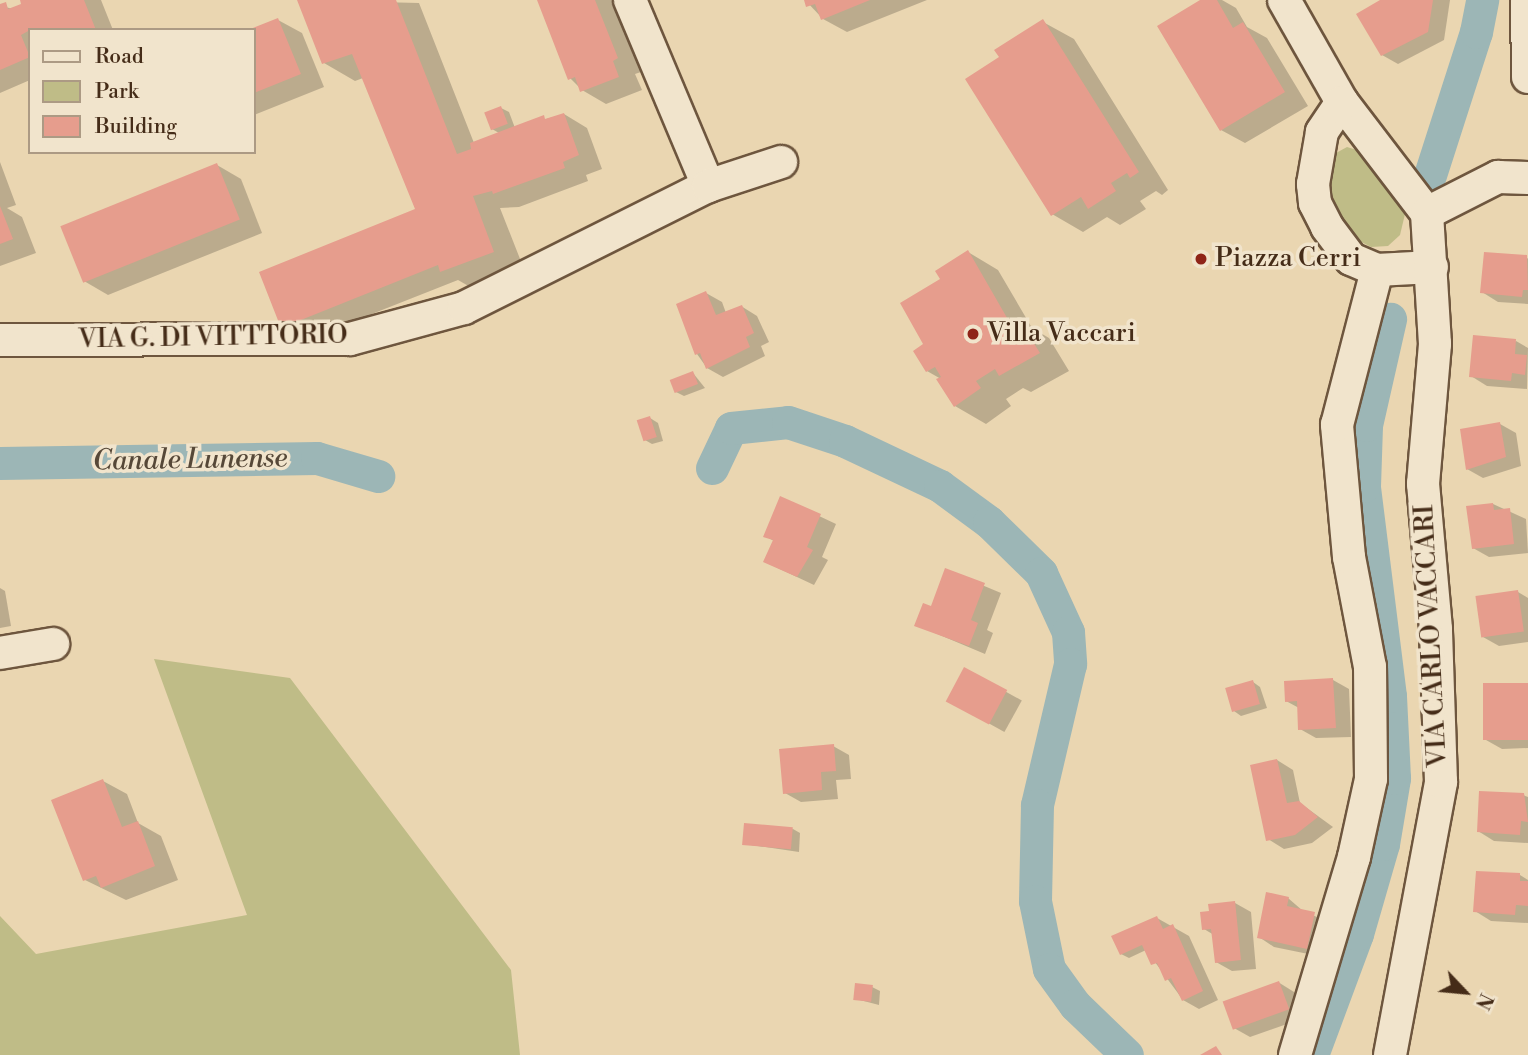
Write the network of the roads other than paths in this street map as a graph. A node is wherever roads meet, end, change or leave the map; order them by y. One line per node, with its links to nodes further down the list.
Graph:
1 (630, 0): 8 (street)
2 (1284, 0): 5 (street)
3 (1527, 0): 4 (street)
4 (1528, 77)
5 (1342, 102): 9 (street); 11 (street)
6 (781, 162): 8 (street, VIA G. DI VITTTORIO)
7 (1528, 178): 9 (street)
8 (708, 186): 12 (street, VIA G. DI VITTTORIO)
9 (1427, 212): 10 (street, VIA CARLO VACCARI)
10 (1432, 267): 11 (street); 16 (street, VIA CARLO VACCARI)
11 (1377, 270): 15 (street)
12 (0, 340)
13 (53, 644): 14 (street)
14 (0, 653)
15 (1295, 1055)
16 (1390, 1055)

